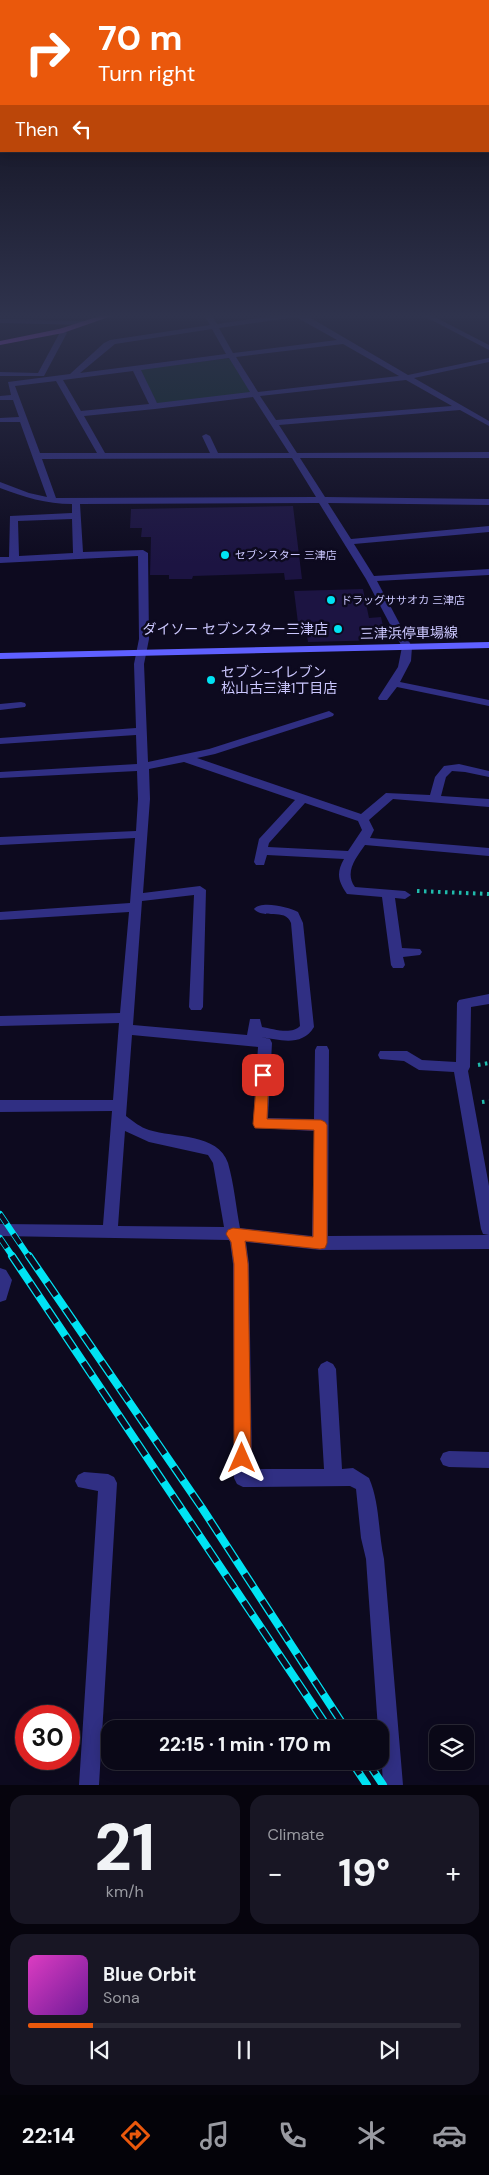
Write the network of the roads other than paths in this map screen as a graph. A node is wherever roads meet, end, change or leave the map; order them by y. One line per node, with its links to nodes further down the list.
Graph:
1 (16, 397): 10 (street)
2 (70, 397): 9 (street)
3 (150, 397): 7 (street)
4 (245, 397): 7 (street)
5 (258, 397): 12 (street)
6 (443, 397): 8 (street)
7 (155, 407): 9 (street)
8 (461, 408): 12 (street); 13 (street)
9 (80, 414): 16 (street)
10 (24, 419): 11 (street); 19 (street)
11 (0, 420)
12 (273, 423): 18 (street)
13 (489, 424)
14 (206, 436): 17 (street)
15 (489, 454): 18 (street)
16 (102, 455): 17 (street); 19 (street)
17 (215, 455): 18 (street)
18 (294, 455): 21 (street)
19 (38, 456): 22 (street)
20 (0, 485): 22 (street)
21 (320, 500): 23 (street); 24 (street); 27 (street)
22 (53, 501): 23 (street)
23 (76, 502): 25 (street)
24 (489, 502)
25 (76, 516): 28 (street); 29 (street)
26 (489, 530): 27 (street)
27 (347, 542): 32 (street)
28 (78, 555): 29 (street); 35 (street)
29 (14, 559): 30 (street)
30 (0, 560)
31 (489, 572): 32 (street)
32 (371, 579): 34 (street)
33 (489, 645): 34 (main road, 三津浜停車場線)
34 (407, 647): 35 (main road, 三津浜停車場線); 37 (street)
35 (141, 654): 36 (main road, 三津浜停車場線); 43 (street)
36 (0, 656)
37 (395, 684): 38 (street); 39 (street)
38 (383, 698)
39 (489, 703)
40 (21, 705): 41 (street)
41 (0, 707)
42 (329, 714): 45 (street)
43 (142, 731): 44 (street); 46 (street)
44 (0, 741)
45 (185, 758): 46 (street); 49 (street)
46 (143, 767): 48 (street); 53 (street)
47 (489, 774): 50 (street)
48 (0, 775)
49 (303, 798): 52 (street); 57 (street)
50 (435, 798): 51 (street); 52 (street)
51 (489, 803)
52 (363, 819): 54 (street)
53 (141, 834): 55 (street); 60 (street)
54 (363, 840): 56 (street); 57 (street)
55 (0, 841)
56 (489, 852)
57 (350, 855): 58 (street)
58 (388, 894): 59 (street); 63 (street)
59 (405, 895)
60 (135, 902): 62 (street); 65 (street); 67 (street)
61 (260, 909): 68 (street)
62 (0, 916)
63 (415, 952)
64 (489, 999): 71 (street)
65 (196, 1008)
66 (0, 1021): 67 (street)
67 (126, 1024): 68 (street); 73 (street)
68 (254, 1031): 74 (street)
69 (322, 1050): 74 (street)
70 (385, 1055): 71 (street)
71 (460, 1068): 75 (street)
72 (0, 1106): 73 (street)
73 (119, 1112): 77 (street); 78 (street)
74 (321, 1125): 80 (street)
75 (489, 1229)
76 (0, 1230): 77 (street)
77 (110, 1231): 78 (street)
78 (233, 1234): 80 (street); 86 (street)
79 (489, 1242): 80 (street)
80 (320, 1243)
81 (0, 1274): 82 (street)
82 (0, 1295)
83 (327, 1369): 86 (street)
84 (449, 1459): 85 (street)
85 (489, 1460)
86 (334, 1477): 89 (street)
87 (84, 1481): 88 (street)
88 (88, 1785)
89 (393, 1785)

